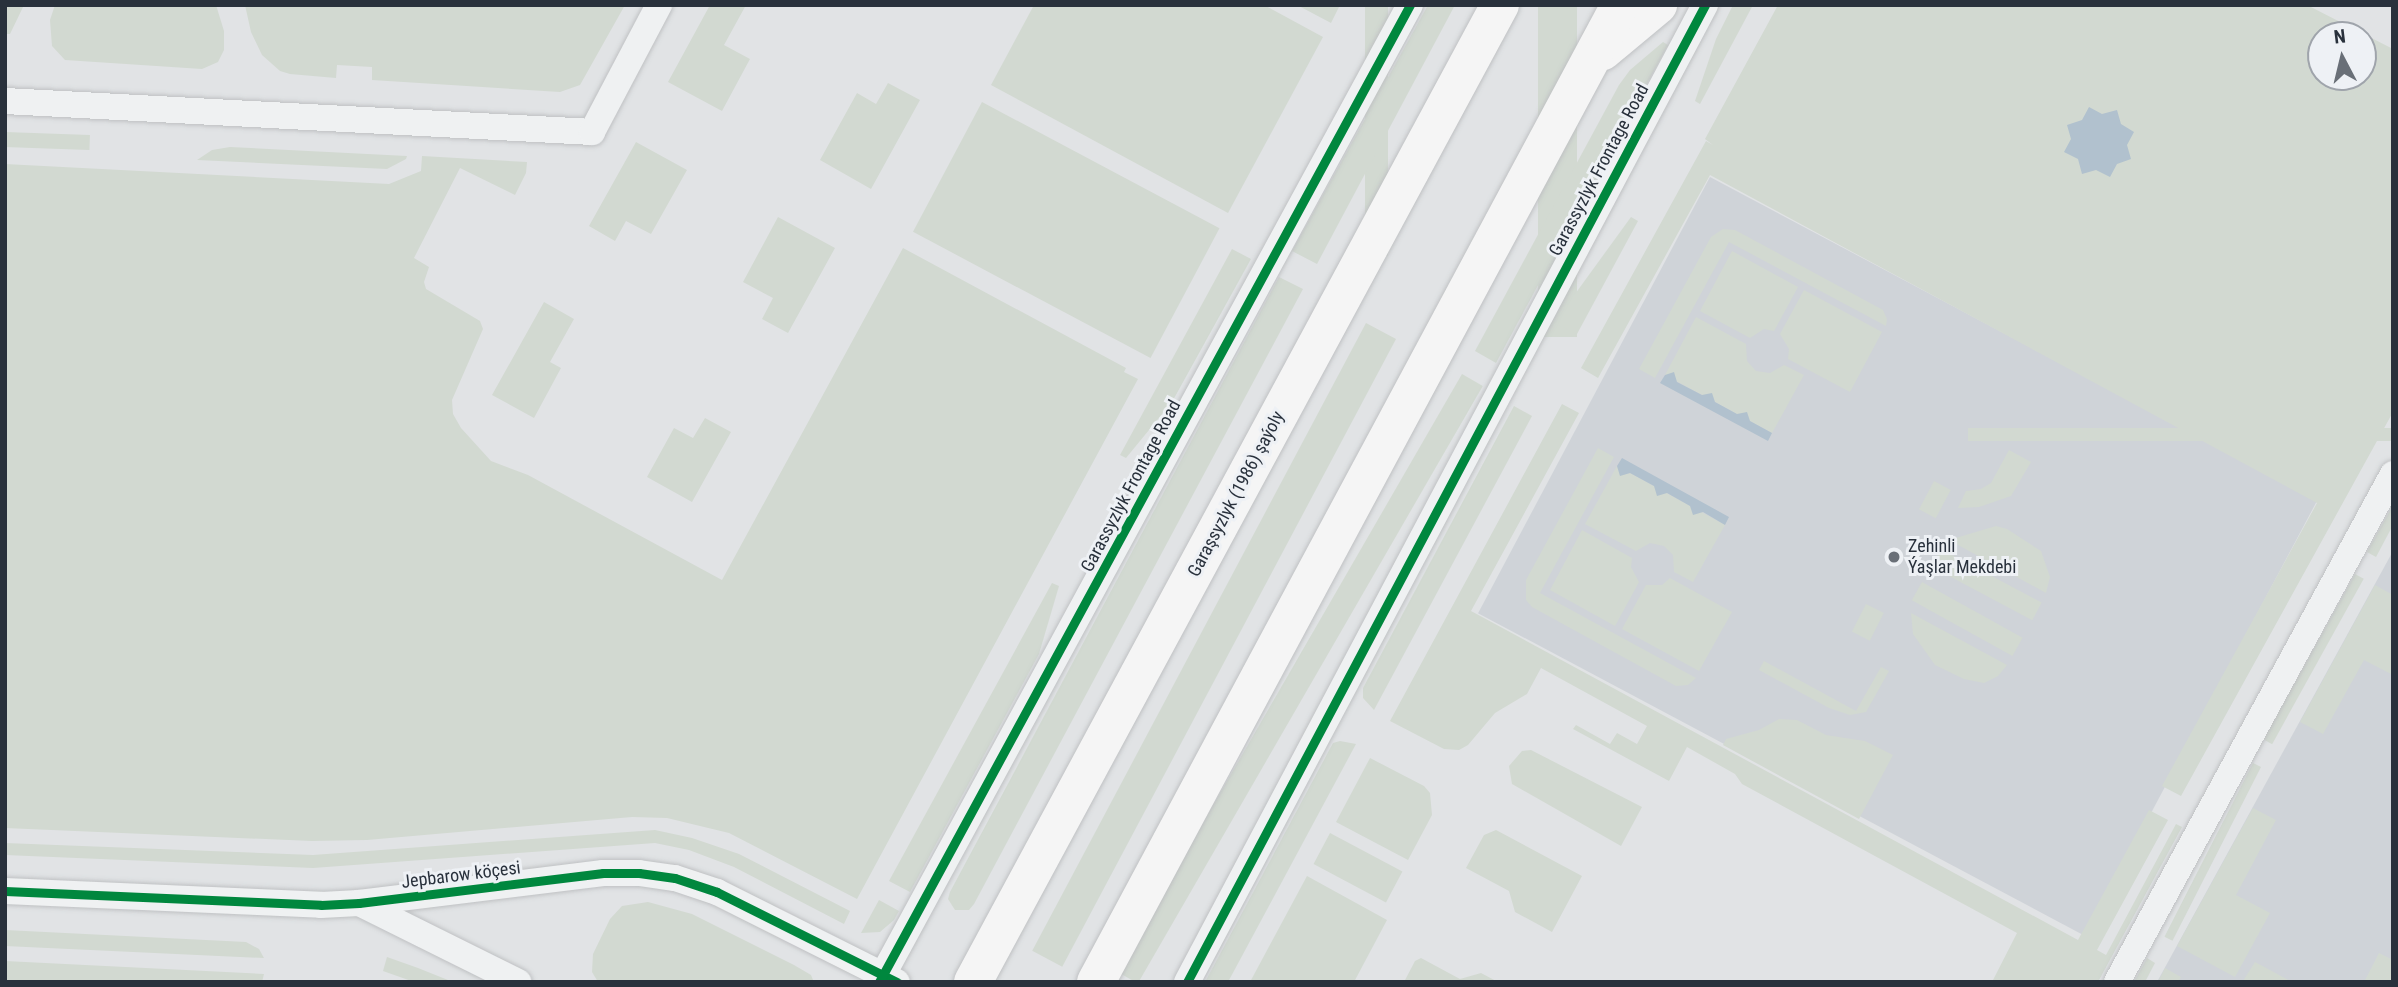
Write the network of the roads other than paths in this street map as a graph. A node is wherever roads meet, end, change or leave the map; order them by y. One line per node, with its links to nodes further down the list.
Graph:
1 (659, 5): 8 (street)
2 (1409, 5): 12 (street, Garassyzlyk Frontage Road)
3 (1500, 5): 14 (main road, Garaşsyzlyk (1986) şaýoly)
4 (1620, 5): 7 (main road)
5 (1658, 5): 7 (main road)
6 (1705, 5): 16 (street, Garassyzlyk Frontage Road)
7 (1588, 64): 15 (main road)
8 (5, 101)
9 (2393, 474): 17 (street)
10 (5, 891): 11 (street, Jepbarow köçesi)
11 (359, 903): 12 (street, Jepbarow köçesi); 13 (street, Jepbarow köçesi)
12 (886, 979)
13 (518, 982)
14 (973, 982)
15 (1096, 982)
16 (1186, 982)
17 (2118, 982)

